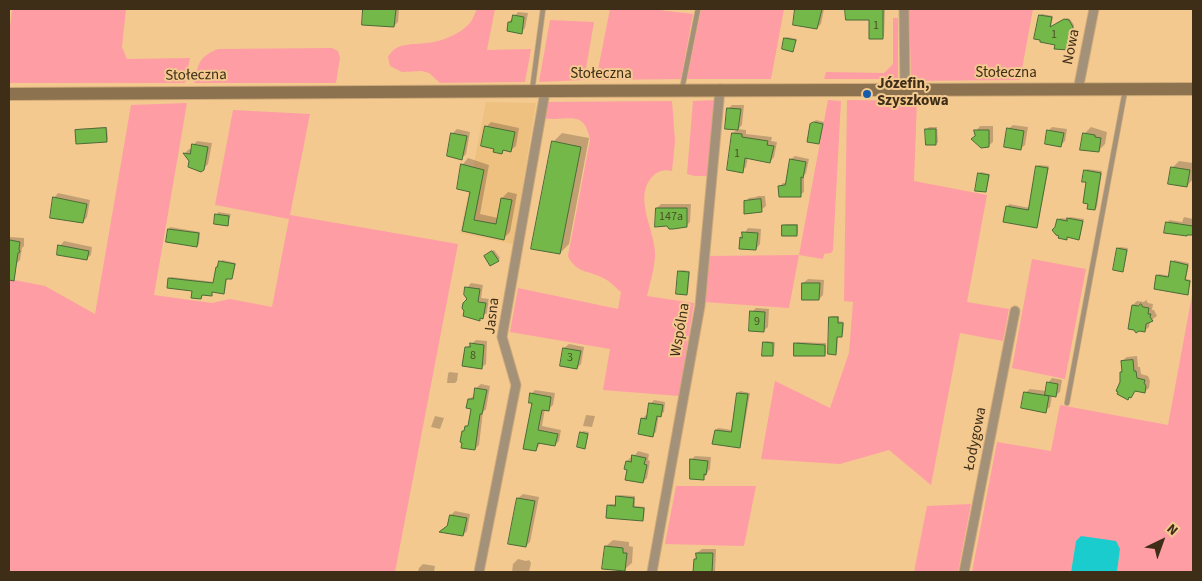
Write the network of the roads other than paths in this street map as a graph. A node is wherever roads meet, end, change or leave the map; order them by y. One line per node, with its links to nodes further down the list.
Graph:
1 (543, 9): 11 (lane)
2 (698, 9): 7 (lane)
3 (904, 9): 5 (street)
4 (1094, 9): 9 (street, Nowa)
5 (905, 89): 8 (street, Stołeczna); 9 (street, Stołeczna)
6 (1193, 89): 10 (street, Stołeczna)
7 (682, 90): 8 (street, Stołeczna); 11 (street, Stołeczna)
8 (720, 90): 16 (street, Wspólna)
9 (1078, 90): 10 (street, Stołeczna)
10 (1125, 90): 14 (lane)
11 (538, 92): 12 (street, Stołeczna); 15 (street, Jasna)
12 (9, 94)
13 (1015, 311): 17 (street, Łodygowa)
14 (1067, 403)
15 (479, 572)
16 (652, 572)
17 (964, 572)

